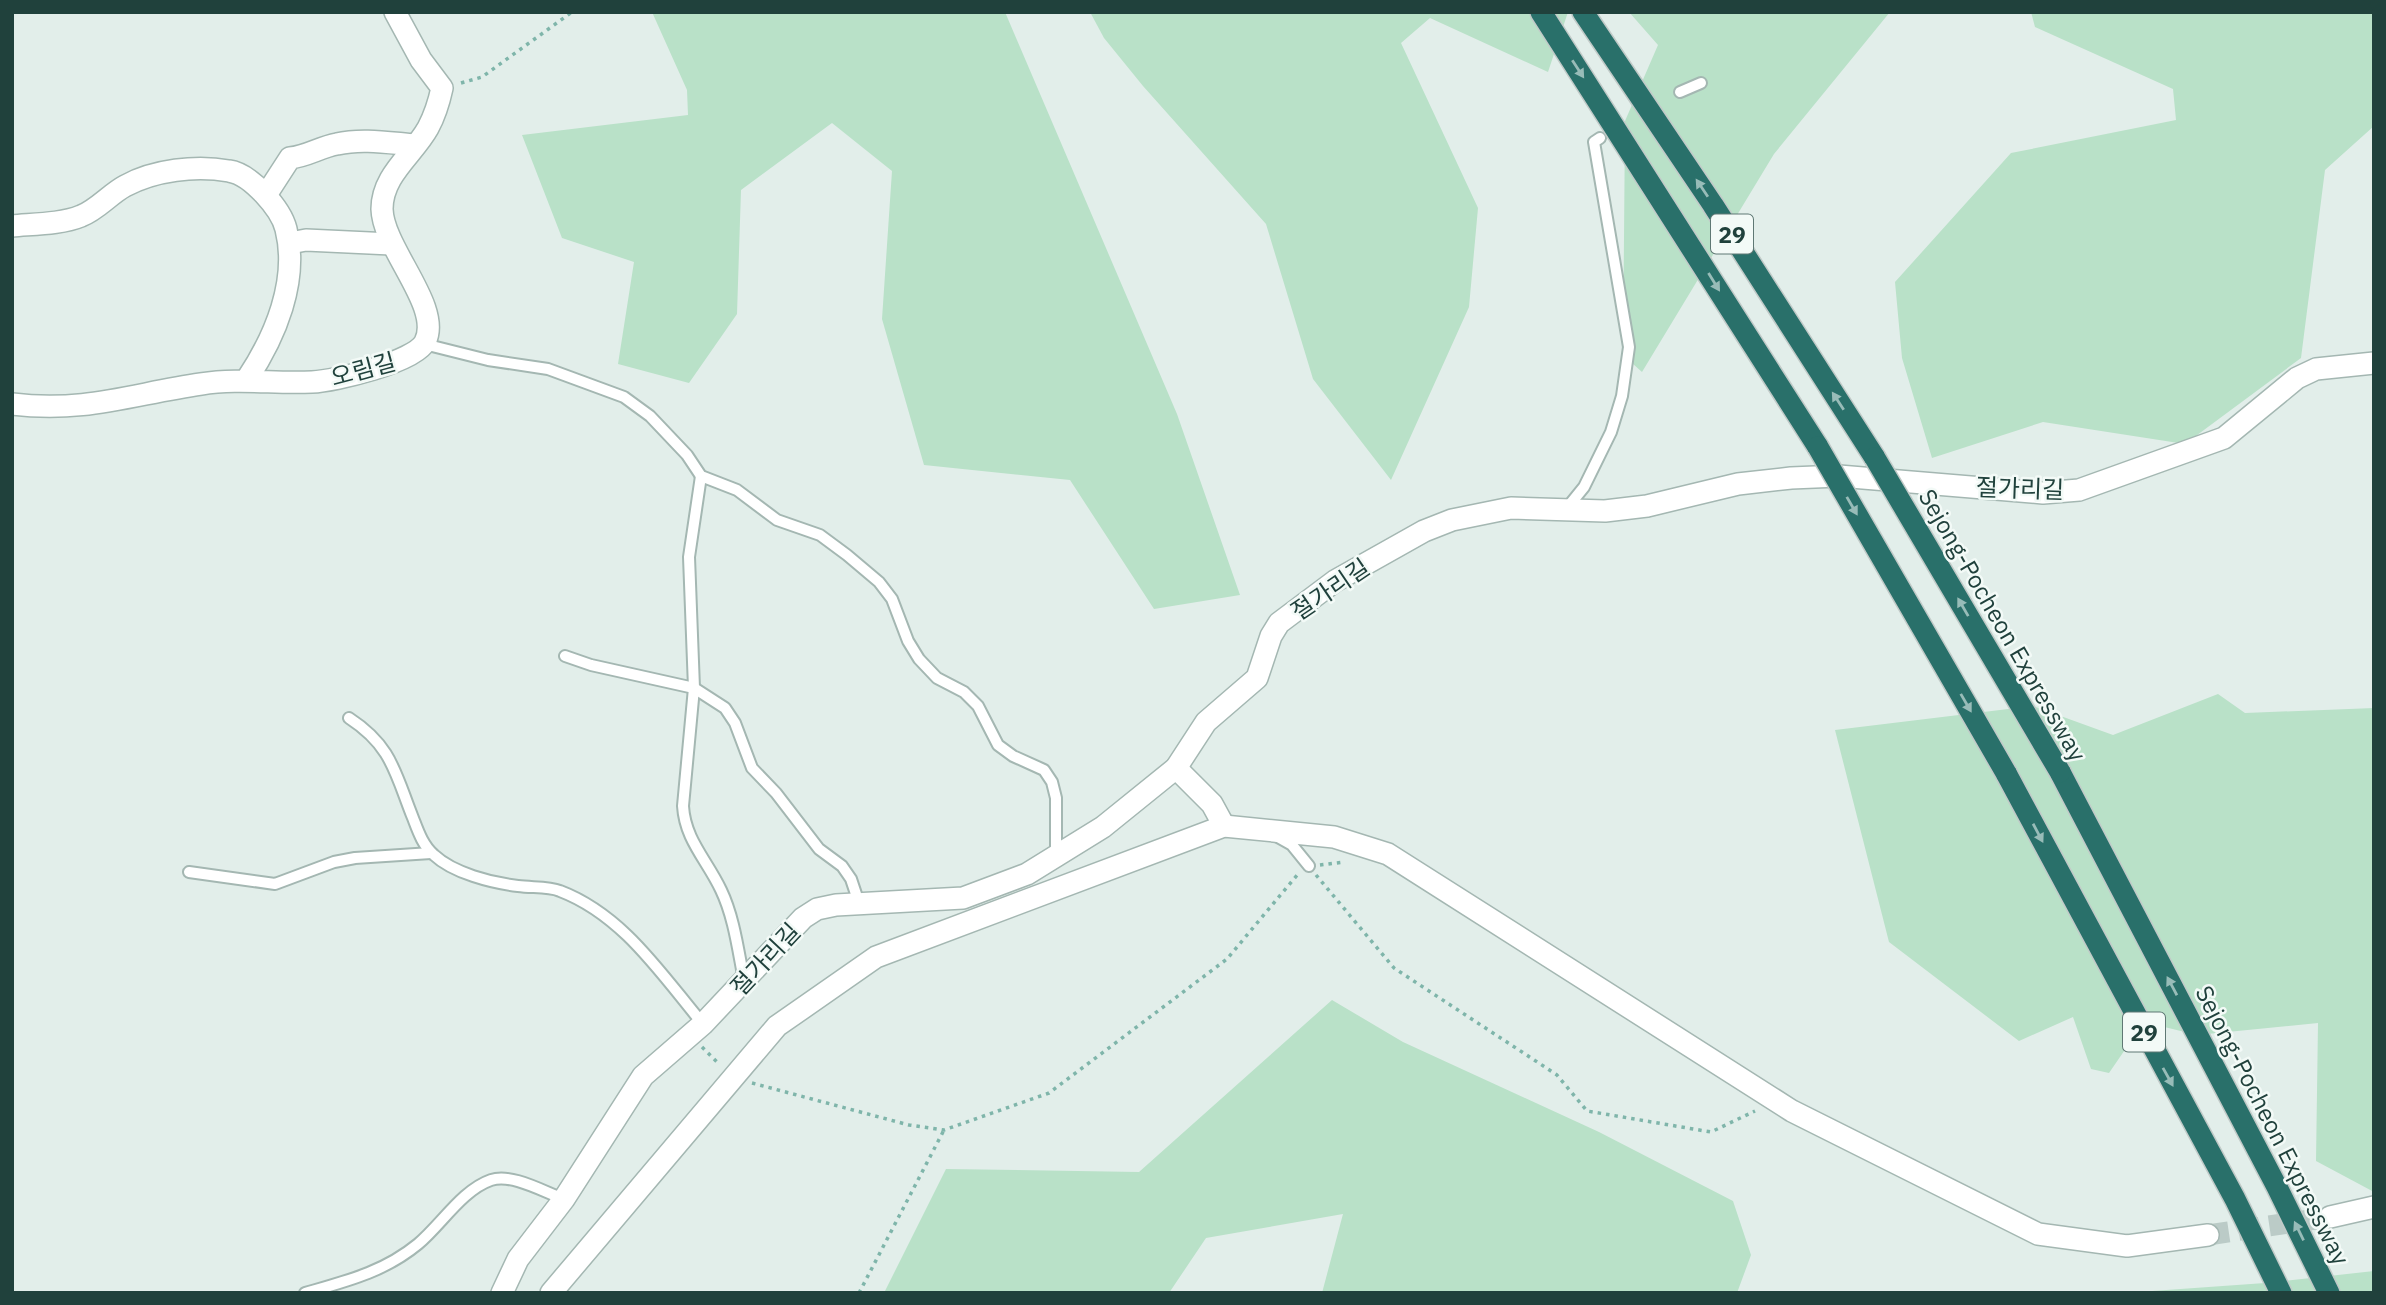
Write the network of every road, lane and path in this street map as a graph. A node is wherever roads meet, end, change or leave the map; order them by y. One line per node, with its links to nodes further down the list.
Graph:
1 (395, 12): 6 (street)
2 (572, 12): 6 (path)
3 (1541, 12): 45 (highway, 29, one-way to 45, bridge)
4 (1583, 12): 46 (highway, Sejong-Pocheon Expressway / 29, one-way to 4, bridge)
5 (1701, 83): 7 (lane)
6 (442, 88): 9 (street, 오림길)
7 (1681, 92)
8 (1600, 138): 19 (lane)
9 (415, 145): 10 (street); 13 (street, 오림길)
10 (266, 195): 11 (street); 12 (street)
11 (12, 226)
12 (290, 243): 13 (street); 16 (street)
13 (391, 244): 14 (street, 오림길)
14 (424, 344): 16 (street, 오림길); 18 (lane)
15 (2374, 363): 19 (street, 절가리길)
16 (247, 379): 17 (street, 오림길)
17 (12, 404)
18 (701, 476): 21 (lane); 27 (lane)
19 (1565, 511): 23 (street, 절가리길)
20 (565, 656): 21 (lane)
21 (694, 688): 31 (lane); 32 (lane)
22 (349, 718): 26 (lane)
23 (1176, 768): 24 (street); 27 (street, 절가리길)
24 (1224, 826): 25 (street); 34 (street)
25 (1265, 830): 29 (lane); 35 (street)
26 (431, 853): 30 (lane); 33 (lane)
27 (1056, 856): 31 (street, 절가리길)
28 (1354, 860): 29 (path)
29 (1309, 866): 35 (path); 36 (path)
30 (189, 872)
31 (859, 902): 32 (street, 절가리길)
32 (744, 982): 33 (street, 절가리길)
33 (697, 1030): 34 (path); 37 (street, 절가리길)
34 (732, 1078): 36 (path); 43 (street)
35 (1771, 1099): 40 (street)
36 (944, 1129): 44 (path)
37 (564, 1199): 41 (lane); 42 (street, 절가리길)
38 (2374, 1207): 39 (street)
39 (2330, 1217)
40 (2208, 1235)
41 (304, 1293)
42 (502, 1293)
43 (551, 1293)
44 (859, 1293)
45 (2281, 1293)
46 (2329, 1293)

